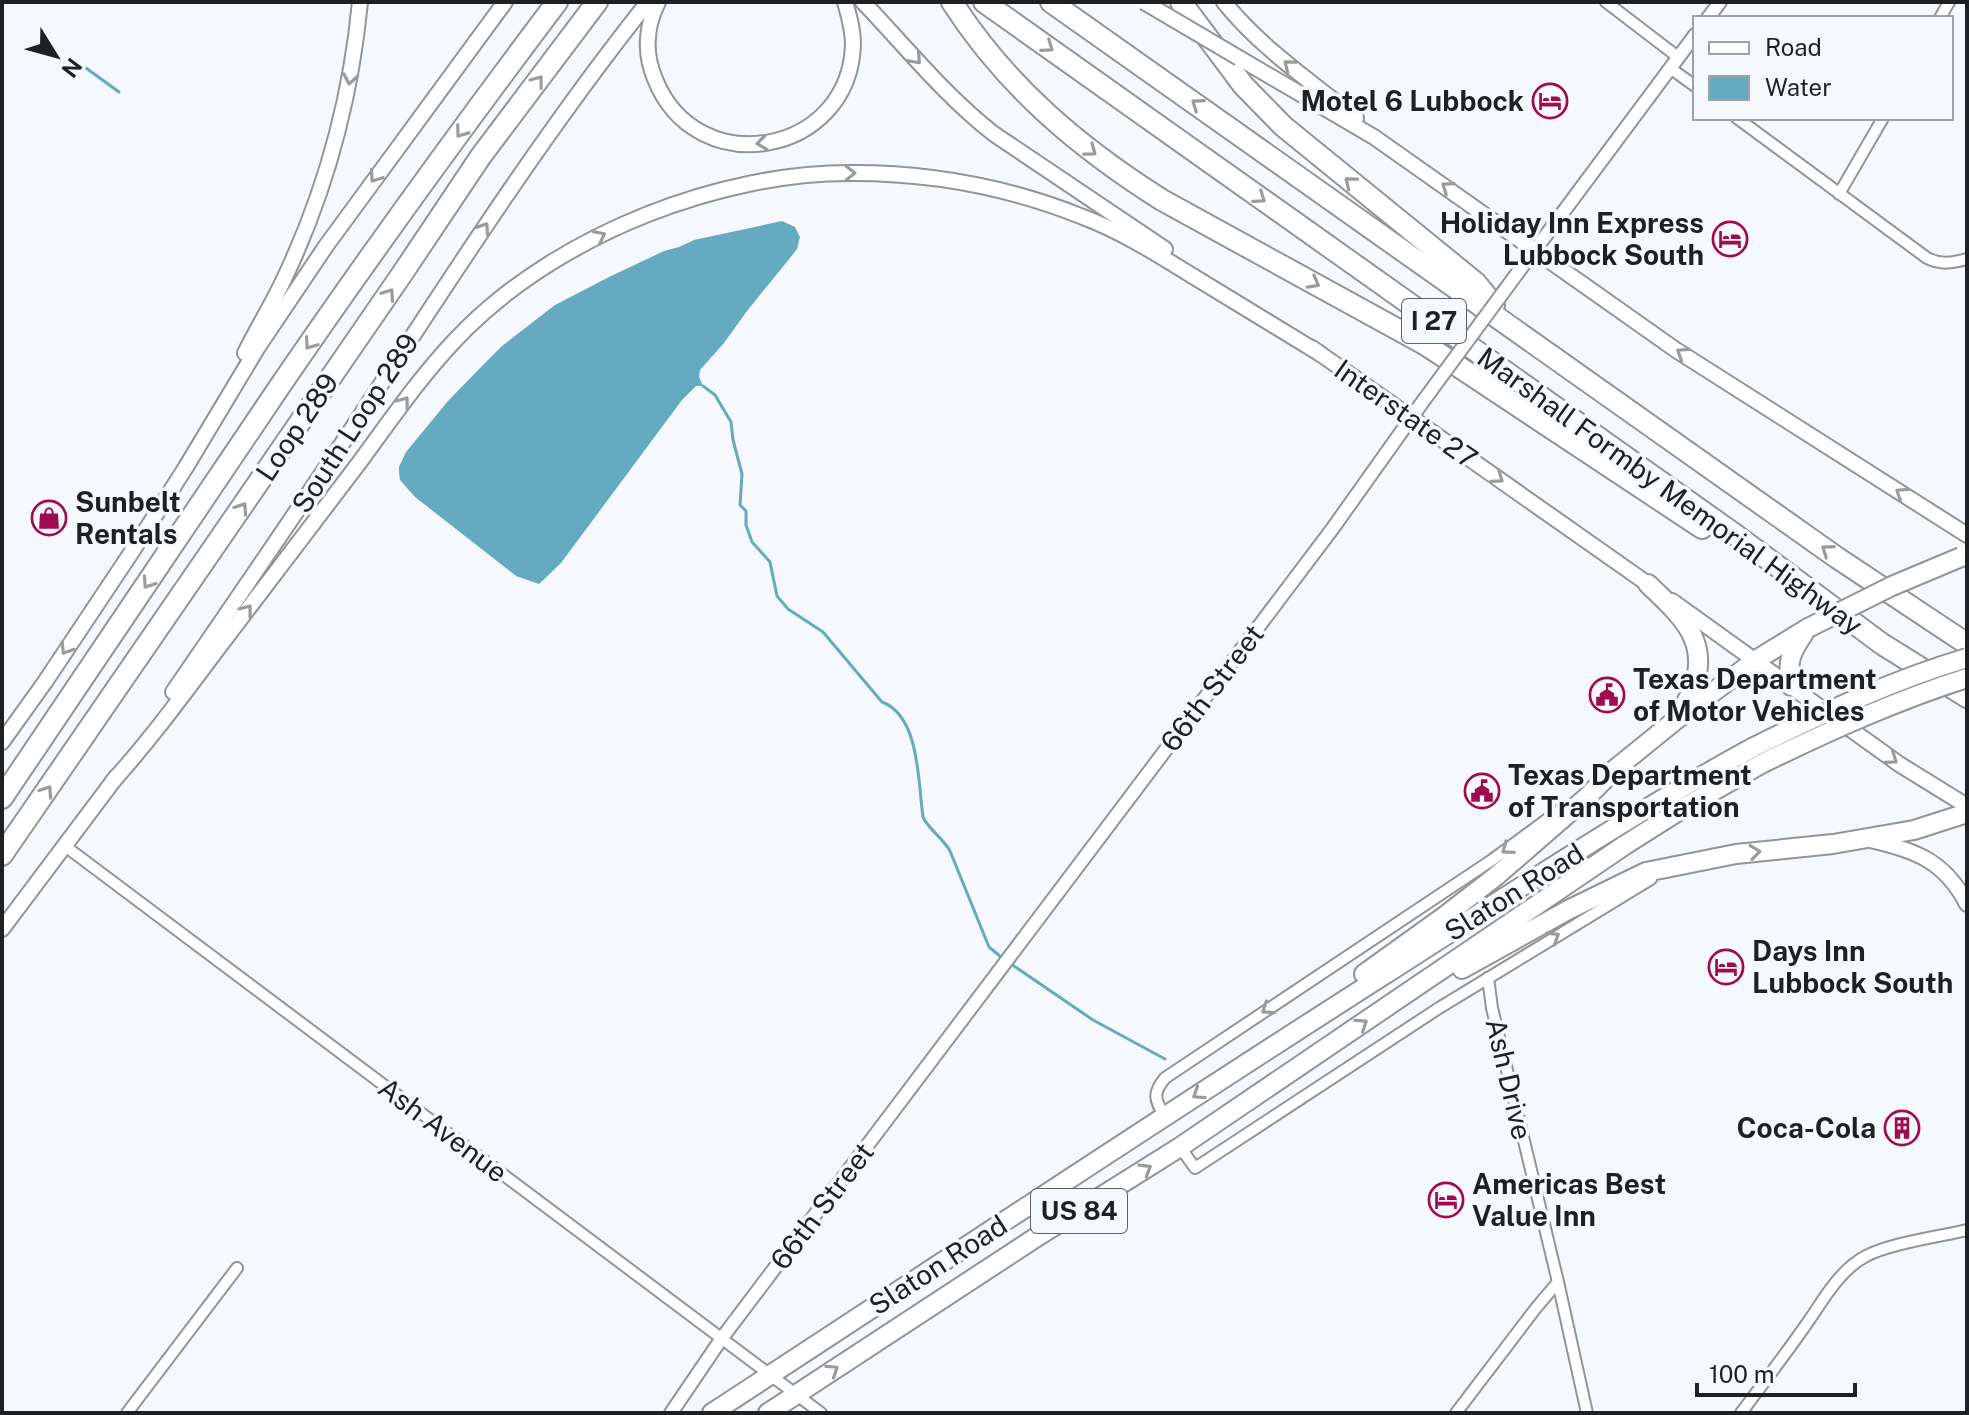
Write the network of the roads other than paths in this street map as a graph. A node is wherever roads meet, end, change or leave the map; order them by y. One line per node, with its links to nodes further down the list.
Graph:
1 (360, 2): 29 (main road, one-way to 29)
2 (505, 2): 29 (main road, one-way to 29)
3 (557, 2): 46 (highway, Loop 289, one-way to 46)
4 (597, 2): 51 (highway, Loop 289, one-way to 4)
5 (648, 2): 45 (main road, South Loop 289, one-way to 5)
6 (658, 2): 7 (main road, one-way to 6)
7 (845, 2)
8 (863, 2): 27 (main road, Interstate 27, one-way to 27)
9 (952, 2): 34 (highway, one-way to 34)
10 (984, 2): 34 (highway, Marshall Formby Memorial Highway / I 27, one-way to 34)
11 (1051, 2): 26 (highway, Marshall Formby Memorial Highway / I 27, one-way to 11)
12 (1144, 2): 22 (main road, bridge)
13 (1181, 2): 26 (highway, one-way to 13)
14 (1224, 2): 22 (main road, one-way to 14)
15 (1606, 2): 17 (street)
16 (1693, 38): 17 (street, 66th Street)
17 (1678, 57): 18 (street, 66th Street)
18 (1670, 68): 19 (street); 24 (street, 66th Street)
19 (1693, 85)
20 (1740, 120): 23 (street)
21 (1882, 120): 23 (street)
22 (1393, 150): 24 (main road, one-way to 22)
23 (1839, 194): 25 (street)
24 (1531, 255): 28 (street, 66th Street, bridge); 30 (main road, one-way to 24)
25 (1967, 259)
26 (1512, 327): 35 (highway, Marshall Formby Memorial Highway / I 27, one-way to 26)
27 (1319, 353): 28 (main road, Interstate 27); 45 (main road, one-way to 27)
28 (1411, 417): 32 (main road, Interstate 27, one-way to 32); 63 (street, 66th Street)
29 (186, 467): 42 (main road, one-way to 42)
30 (1967, 535)
31 (1964, 556): 33 (highway, bridge)
32 (1648, 584): 37 (main road, Interstate 27); 41 (highway)
33 (1808, 628): 37 (highway); 39 (highway)
34 (1882, 644): 40 (highway, Marshall Formby Memorial Highway / I 27)
35 (1967, 644)
36 (1967, 658): 43 (highway, Slaton Road / US 84, bridge)
37 (1756, 660): 39 (main road, Interstate 27); 41 (highway)
38 (1967, 678): 43 (highway, Slaton Road / US 84, bridge)
39 (1791, 686): 47 (main road, Interstate 27, one-way to 47)
40 (1967, 697)
41 (1677, 719): 44 (highway)
42 (2, 742)
43 (1759, 755): 56 (highway, Slaton Road / US 84); 57 (highway, Slaton Road / US 84)
44 (1614, 770): 57 (highway); 58 (street, Slaton Road, one-way to 58)
45 (113, 781): 50 (main road, South Loop 289)
46 (2, 798)
47 (1967, 806)
48 (1967, 813): 49 (highway)
49 (1866, 839): 52 (highway, one-way to 49); 53 (main road)
50 (65, 846): 54 (main road, South Loop 289); 63 (street, Ash Avenue)
51 (2, 855)
52 (1678, 865): 55 (street, one-way to 52); 56 (highway)
53 (1967, 904)
54 (2, 929)
55 (1488, 978): 59 (street); 62 (street, Ash Drive)
56 (1389, 1007): 59 (highway, Slaton Road / US 84, one-way to 56)
57 (1263, 1052): 58 (highway, Slaton Road / US 84, one-way to 58)
58 (1164, 1116): 59 (highway); 64 (highway, Slaton Road / US 84)
59 (1180, 1147): 65 (highway, Slaton Road / US 84, one-way to 59)
60 (1967, 1230): 73 (street)
61 (237, 1268): 66 (street)
62 (1558, 1282): 71 (street); 72 (street, Ash Drive)
63 (722, 1338): 64 (street, Ash Avenue); 67 (street, 66th Street)
64 (771, 1375): 65 (street, Ash Avenue); 68 (highway, Slaton Road / US 84)
65 (797, 1394): 69 (highway, Slaton Road / US 84); 70 (street, Ash Avenue)
66 (127, 1413)
67 (671, 1413)
68 (712, 1413)
69 (768, 1413)
70 (821, 1413)
71 (1456, 1413)
72 (1587, 1413)
73 (1741, 1413)

